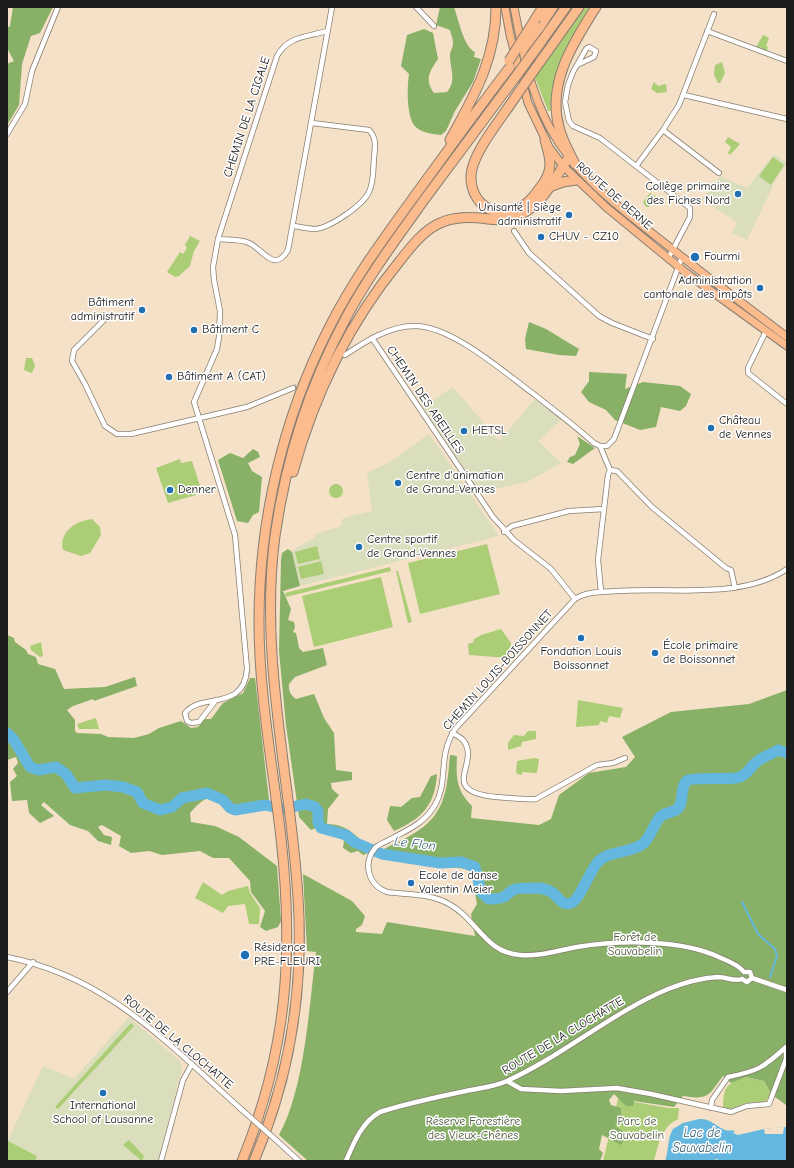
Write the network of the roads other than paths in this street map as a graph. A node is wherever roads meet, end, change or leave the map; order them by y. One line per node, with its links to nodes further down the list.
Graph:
1 (58, 7): 23 (street)
2 (332, 7): 15 (street)
3 (416, 7): 13 (street)
4 (496, 7): 28 (highway)
5 (504, 7): 24 (main road, ROUTE DE BERNE)
6 (514, 7): 25 (main road, ROUTE DE BERNE)
7 (543, 7): 17 (highway, bridge)
8 (553, 7): 17 (highway, bridge)
9 (566, 7): 53 (highway, bridge)
10 (579, 7): 24 (highway, bridge)
11 (596, 7): 25 (highway)
12 (714, 14): 14 (street)
13 (434, 26)
14 (707, 31): 16 (street); 19 (street)
15 (327, 32): 21 (street); 34 (street, CHEMIN DE LA CIGALE)
16 (787, 61)
17 (509, 64): 28 (highway)
18 (577, 65): 26 (street)
19 (684, 94): 20 (street); 22 (street)
20 (787, 119)
21 (312, 123): 32 (street); 32 (street)
22 (663, 130): 26 (street); 29 (street)
23 (7, 134)
24 (545, 140): 27 (main road, ROUTE DE BERNE)
25 (572, 161): 27 (highway); 35 (main road, ROUTE DE BERNE)
26 (637, 165): 35 (street)
27 (563, 166): 30 (main road, ROUTE DE BERNE); 31 (highway)
28 (432, 172): 73 (highway)
29 (719, 173)
30 (576, 180): 31 (highway); 36 (main road, ROUTE DE BERNE)
31 (550, 187): 53 (highway)
32 (294, 226): 34 (street)
33 (514, 231): 43 (street)
34 (218, 239): 48 (street, CHEMIN DE LA CIGALE)
35 (673, 250): 36 (street); 37 (main road, ROUTE DE BERNE)
36 (669, 257): 38 (main road, ROUTE DE BERNE)
37 (682, 258): 38 (street); 41 (main road, ROUTE DE BERNE)
38 (679, 266): 40 (main road, ROUTE DE BERNE); 43 (street)
39 (107, 317): 48 (street)
40 (766, 331): 44 (main road, ROUTE DE BERNE); 47 (street)
41 (787, 335)
42 (372, 338): 45 (street); 49 (street); 52 (street, CHEMIN DES ABEILLES)
43 (653, 339): 49 (street)
44 (787, 346)
45 (345, 355)
46 (293, 388): 48 (street)
47 (787, 404)
48 (199, 418): 58 (street, CHEMIN DE LA CIGALE)
49 (600, 446): 50 (street)
50 (610, 470): 51 (street); 55 (street)
51 (604, 509): 52 (street); 56 (street)
52 (504, 532): 57 (street, CHEMIN DES ABEILLES)
53 (277, 537): 74 (highway)
54 (787, 569): 55 (street)
55 (734, 588): 56 (street)
56 (601, 592): 57 (street)
57 (575, 599): 59 (street, CHEMIN LOUIS-BOISSONNET)
58 (216, 700): 58 (street, CHEMIN DE LA CIGALE)
59 (452, 733): 60 (street); 63 (street, CHEMIN LOUIS-BOISSONNET)
60 (625, 758)
61 (7, 957): 62 (street, ROUTE DE LA CLOCHATTE)
62 (33, 962): 67 (street); 69 (street, ROUTE DE LA CLOCHATTE)
63 (744, 972): 64 (street); 65 (street)
64 (752, 978): 65 (street); 66 (street)
65 (742, 979): 70 (street, ROUTE DE LA CLOCHATTE)
66 (787, 990)
67 (7, 992)
68 (786, 1046): 71 (street); 71 (street)
69 (192, 1064): 72 (street); 75 (street, ROUTE DE LA CLOCHATTE, bridge)
70 (507, 1081): 71 (street); 76 (street, ROUTE DE LA CLOCHATTE)
71 (711, 1108)
72 (161, 1161)
73 (242, 1161)
74 (254, 1161)
75 (299, 1161)
76 (346, 1161)

